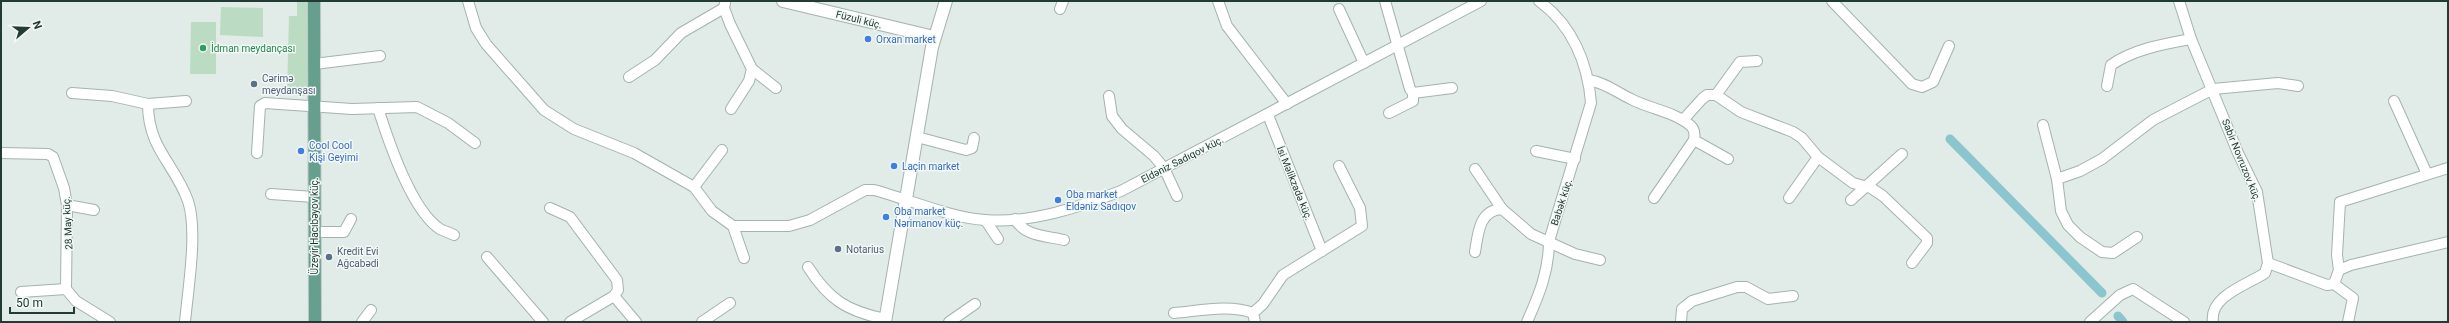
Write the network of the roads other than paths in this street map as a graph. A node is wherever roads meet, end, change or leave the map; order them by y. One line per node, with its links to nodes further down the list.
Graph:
1 (314, 1): 20 (main road, Üzeyir Hacıbəyov küç.)
2 (468, 1): 62 (street)
3 (784, 1): 13 (street, Füzuli küç.)
4 (946, 1): 13 (street)
5 (1385, 1): 15 (street)
6 (1481, 1): 15 (street, Eldəniz Sadıqov küç.)
7 (1539, 1): 23 (street, Babək küç.)
8 (1832, 1): 16 (street)
9 (2179, 1): 14 (street, Sabir Novruzov küç.)
10 (1220, 2): 36 (street)
11 (724, 4): 21 (street); 22 (street)
12 (1339, 9): 19 (street)
13 (934, 37): 44 (street)
14 (2191, 39): 24 (street); 28 (street, Sabir Novruzov küç.)
15 (1396, 46): 19 (street, Eldəniz Sadıqov küç.); 30 (street)
16 (1949, 46)
17 (380, 56): 20 (street)
18 (1757, 61): 31 (street)
19 (1364, 63): 36 (street, Eldəniz Sadıqov küç.)
20 (314, 64): 37 (main road, Üzeyir Hacıbəyov küç.)
21 (752, 69): 26 (street); 39 (street)
22 (629, 77)
23 (1589, 80): 42 (street); 54 (street, Babək küç.)
24 (2107, 86)
25 (2298, 86): 28 (street)
26 (776, 88)
27 (1452, 88): 30 (street)
28 (2213, 89): 61 (street); 92 (street, Sabir Novruzov küç.)
29 (72, 93): 35 (street)
30 (1414, 93): 40 (street)
31 (1716, 95): 42 (street); 53 (street)
32 (1109, 96): 57 (street)
33 (186, 101): 35 (street)
34 (2394, 101): 60 (street)
35 (148, 104): 107 (street)
36 (1287, 104): 41 (street, Eldəniz Sadıqov küç.)
37 (314, 106): 38 (street); 51 (street); 66 (main road, Üzeyir Hacıbəyov küç.)
38 (378, 108): 47 (street); 80 (street)
39 (730, 109)
40 (1389, 114)
41 (1268, 115): 57 (street, Eldəniz Sadıqov küç.); 86 (street, İsi Məlikzadə küç.)
42 (1683, 120): 46 (street)
43 (2043, 125): 61 (street)
44 (917, 137): 45 (street); 67 (street)
45 (974, 138)
46 (1694, 140): 55 (street); 68 (street)
47 (475, 143)
48 (722, 150): 62 (street)
49 (1536, 151): 54 (street)
50 (1, 153): 71 (street, 28 May küç.)
51 (257, 153)
52 (1902, 154): 63 (street)
53 (1818, 157): 63 (street); 69 (street)
54 (1575, 159): 84 (street, Babək küç.)
55 (1728, 159)
56 (1339, 166): 86 (street)
57 (1164, 168): 65 (street); 76 (street, Eldəniz Sadıqov küç.)
58 (2448, 168): 60 (street)
59 (1474, 169): 73 (street)
60 (2427, 174): 94 (street)
61 (2057, 179): 81 (street)
62 (694, 187): 78 (street)
63 (1866, 187): 70 (street); 91 (street)
64 (271, 194): 66 (street)
65 (1177, 196)
66 (314, 197): 79 (main road, Üzeyir Hacıbəyov küç.)
67 (907, 198): 77 (street, Eldəniz Sadıqov küç.); 78 (street, Eldəniz Sadıqov küç.); 105 (street)
68 (1654, 198)
69 (1789, 198)
70 (1851, 200)
71 (67, 205): 74 (street); 96 (street, 28 May küç.)
72 (550, 208): 98 (street)
73 (1502, 209): 84 (street); 87 (street)
74 (94, 210)
75 (351, 219): 79 (street)
76 (1015, 219): 77 (street, Eldəniz Sadıqov küç.); 83 (street)
77 (986, 221): 82 (street)
78 (733, 226): 89 (street)
79 (314, 232): 108 (main road, Üzeyir Hacıbəyov küç.)
80 (454, 235)
81 (2137, 237)
82 (998, 240)
83 (1064, 240)
84 (1549, 241): 90 (street); 115 (street, Babək küç.)
85 (2448, 242): 94 (street)
86 (1322, 251): 104 (street)
87 (1475, 252)
88 (487, 257): 110 (street)
89 (744, 258)
90 (1600, 260)
91 (1912, 263)
92 (2268, 263): 95 (street); 119 (street)
93 (808, 267): 105 (street)
94 (2339, 270): 95 (street)
95 (2334, 284): 120 (street)
96 (66, 289): 97 (street); 106 (street)
97 (21, 292)
98 (614, 296): 111 (street); 112 (street)
99 (1793, 296): 116 (street)
100 (730, 303): 113 (street)
101 (975, 304): 114 (street)
102 (371, 310): 109 (street)
103 (1174, 313): 104 (street)
104 (1254, 317)
105 (885, 320)
106 (110, 322)
107 (185, 322)
108 (315, 322)
109 (362, 322)
110 (543, 322)
111 (570, 322)
112 (636, 322)
113 (702, 322)
114 (949, 322)
115 (1526, 322)
116 (1681, 322)
117 (2090, 322): 118 (street)
118 (2184, 322)
119 (2213, 322)
120 (2348, 322)

